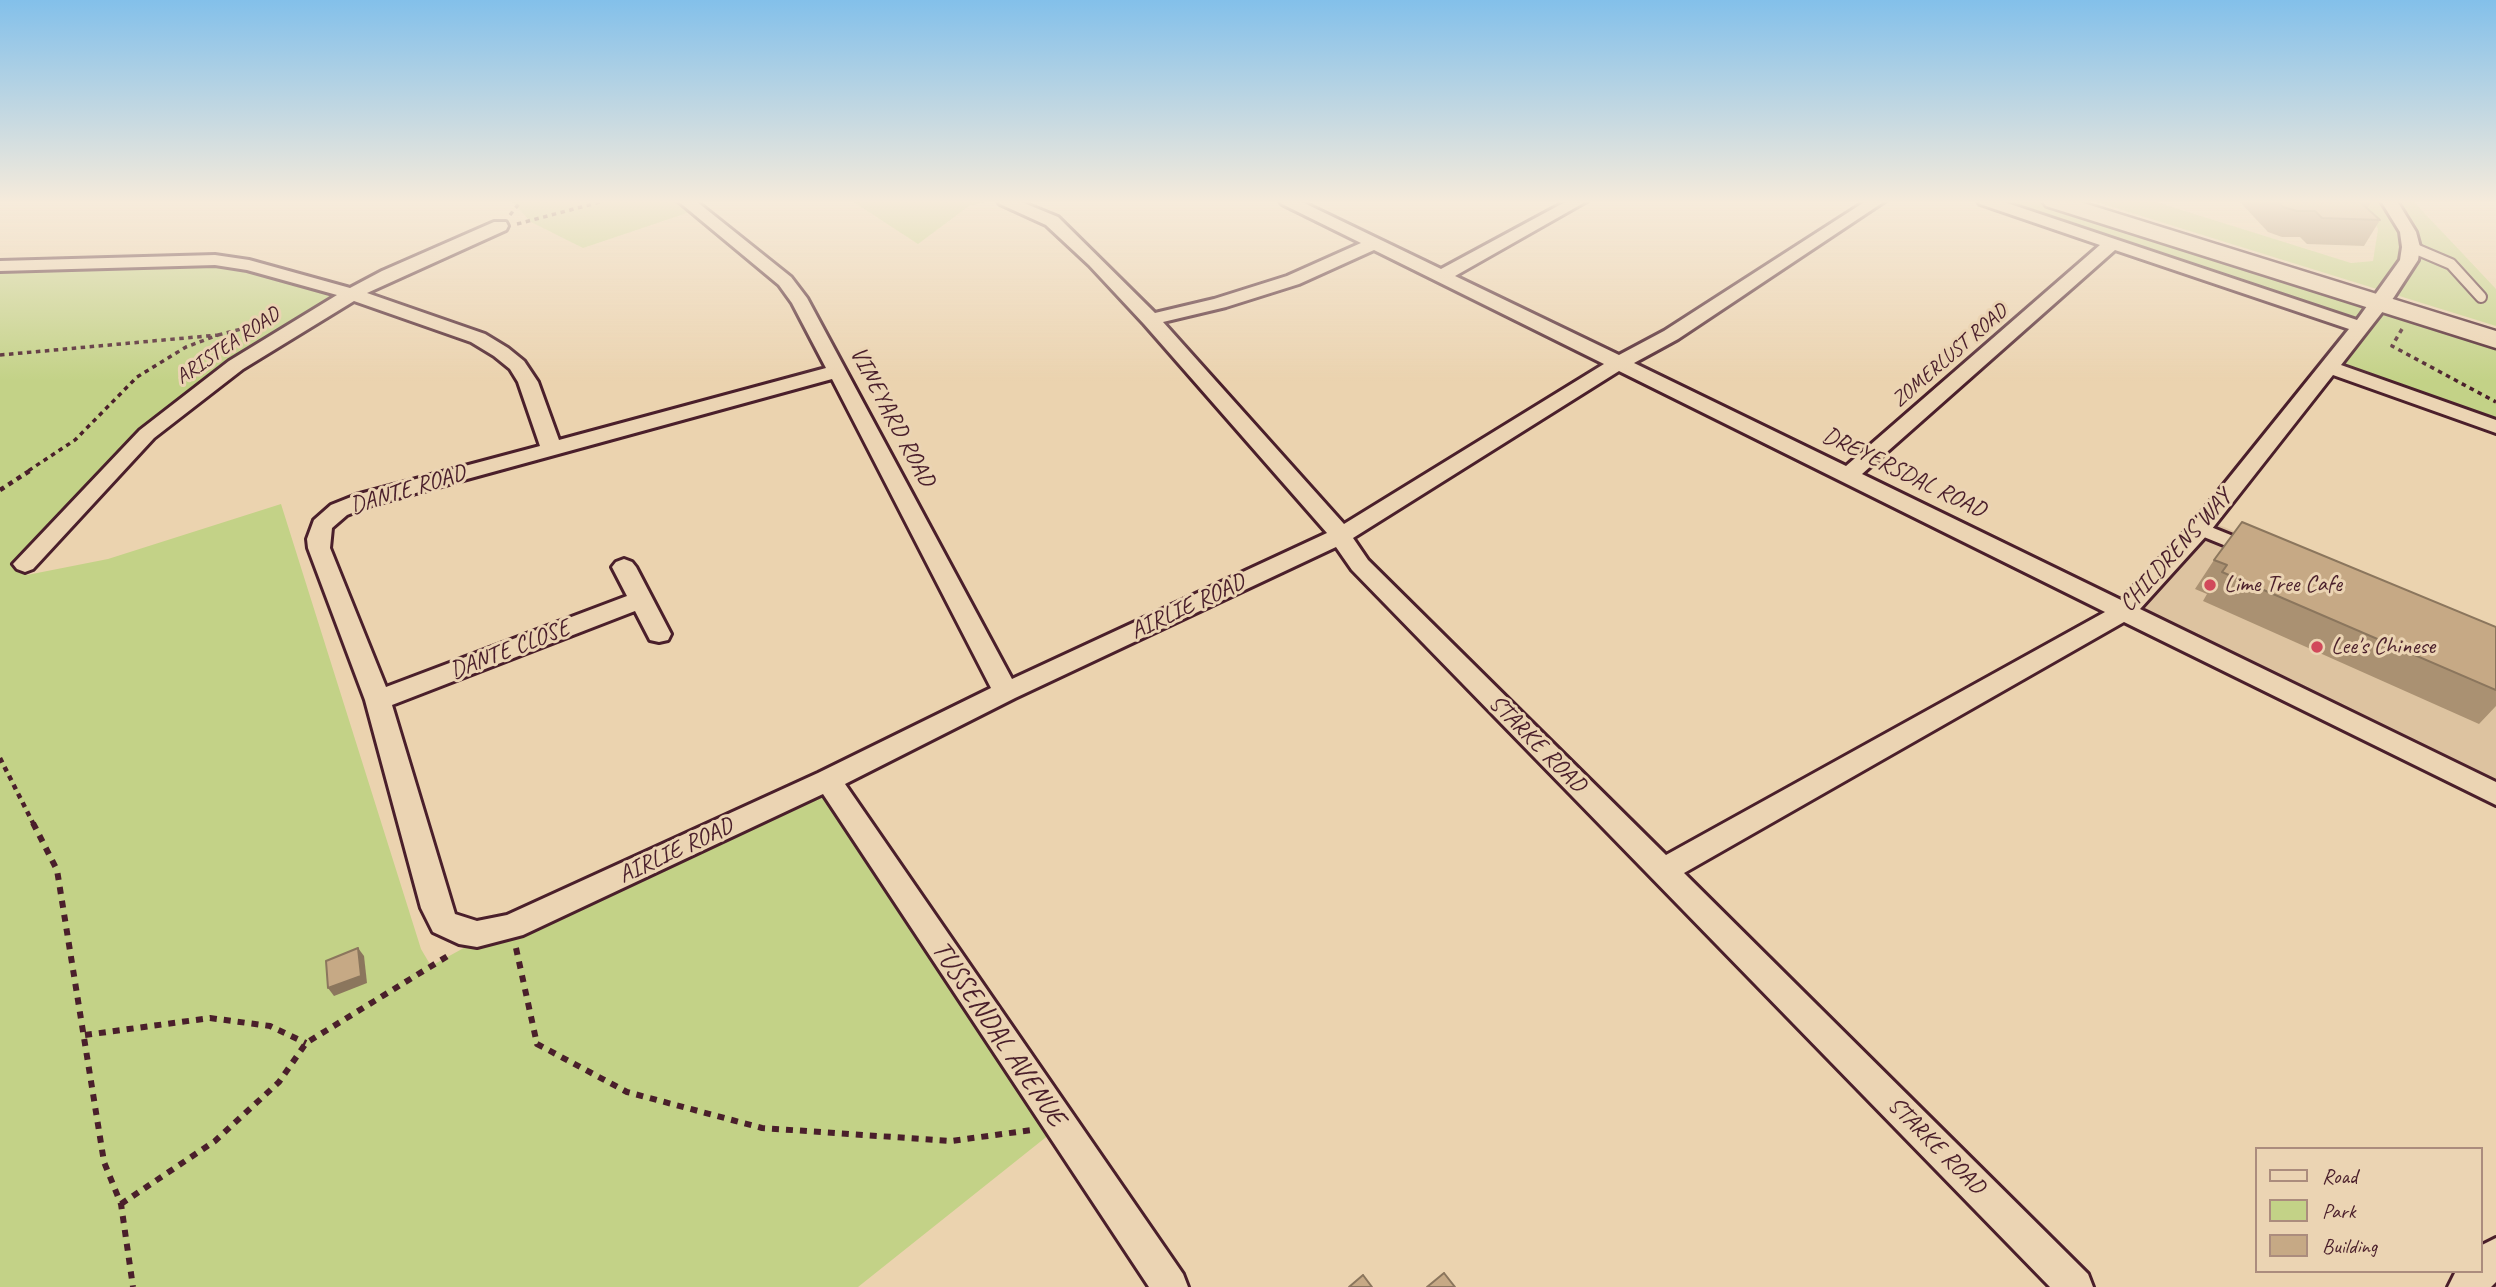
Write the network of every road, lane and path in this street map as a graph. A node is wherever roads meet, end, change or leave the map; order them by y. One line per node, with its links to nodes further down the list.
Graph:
1 (177, 261): 16 (street)
2 (222, 261): 18 (street)
3 (419, 261): 18 (street, ARISTEA ROAD)
4 (761, 261): 29 (street, VINEYARD ROAD)
5 (1094, 261): 21 (street, STARKE ROAD)
6 (1335, 261): 21 (street)
7 (1412, 261): 17 (street, DREYERSDAL ROAD)
8 (1469, 261): 17 (street)
9 (1785, 261): 27 (street, AIRLIE ROAD)
10 (2092, 261): 33 (street, ZOMERLUST ROAD)
11 (2166, 261): 24 (street)
12 (2259, 261): 20 (main road)
13 (2274, 261): 20 (main road)
14 (2408, 261): 20 (street, CHILDRENS WAY)
15 (2444, 261): 19 (lane)
16 (0, 266)
17 (1442, 276): 27 (street, DREYERSDAL ROAD)
18 (352, 294): 32 (street); 38 (street, ARISTEA ROAD)
19 (2481, 297)
20 (2385, 298): 23 (main road); 24 (street, CHILDRENS WAY); 25 (main road)
21 (1152, 320): 36 (street, STARKE ROAD)
22 (2404, 325): 30 (path)
23 (2496, 326)
24 (2361, 327): 28 (street, CHILDRENS WAY)
25 (2496, 340)
26 (0, 355): 34 (path)
27 (1619, 363): 33 (street, DREYERSDAL ROAD); 36 (street, AIRLIE ROAD)
28 (2330, 368): 31 (street); 35 (street, CHILDRENS WAY)
29 (839, 371): 32 (street, DANTE ROAD); 43 (street, VINEYARD ROAD)
30 (2496, 402)
31 (2496, 427)
32 (552, 449): 44 (street, DANTE ROAD)
33 (1848, 475): 41 (street, DREYERSDAL ROAD)
34 (0, 491)
35 (2200, 529): 37 (lane); 41 (street, CHILDRENS WAY)
36 (1340, 536): 43 (street, AIRLIE ROAD); 48 (street, STARKE ROAD)
37 (2252, 551)
38 (25, 564)
39 (624, 567): 40 (street)
40 (641, 600): 42 (street); 44 (street, DANTE CLOSE)
41 (2124, 611): 47 (street, DREYERSDAL ROAD); 48 (street, CHILDRENS WAY)
42 (659, 634)
43 (1006, 692): 46 (street, AIRLIE ROAD)
44 (378, 700): 50 (street, DANTE ROAD)
45 (0, 758): 51 (path)
46 (828, 780): 49 (street, AIRLIE ROAD); 53 (street, TUSSENDAL AVENUE)
47 (2496, 794)
48 (1664, 870): 60 (street, STARKE ROAD)
49 (500, 930): 50 (street, AIRLIE ROAD); 52 (path); 53 (path)
50 (459, 931)
51 (85, 1035): 52 (path); 54 (path)
52 (306, 1043): 54 (path)
53 (1060, 1126): 59 (street, TUSSENDAL AVENUE)
54 (121, 1204): 58 (path)
55 (2496, 1256): 56 (street)
56 (2482, 1270)
57 (2480, 1273): 61 (street)
58 (133, 1287)
59 (1170, 1287)
60 (2075, 1287)
61 (2466, 1287)

